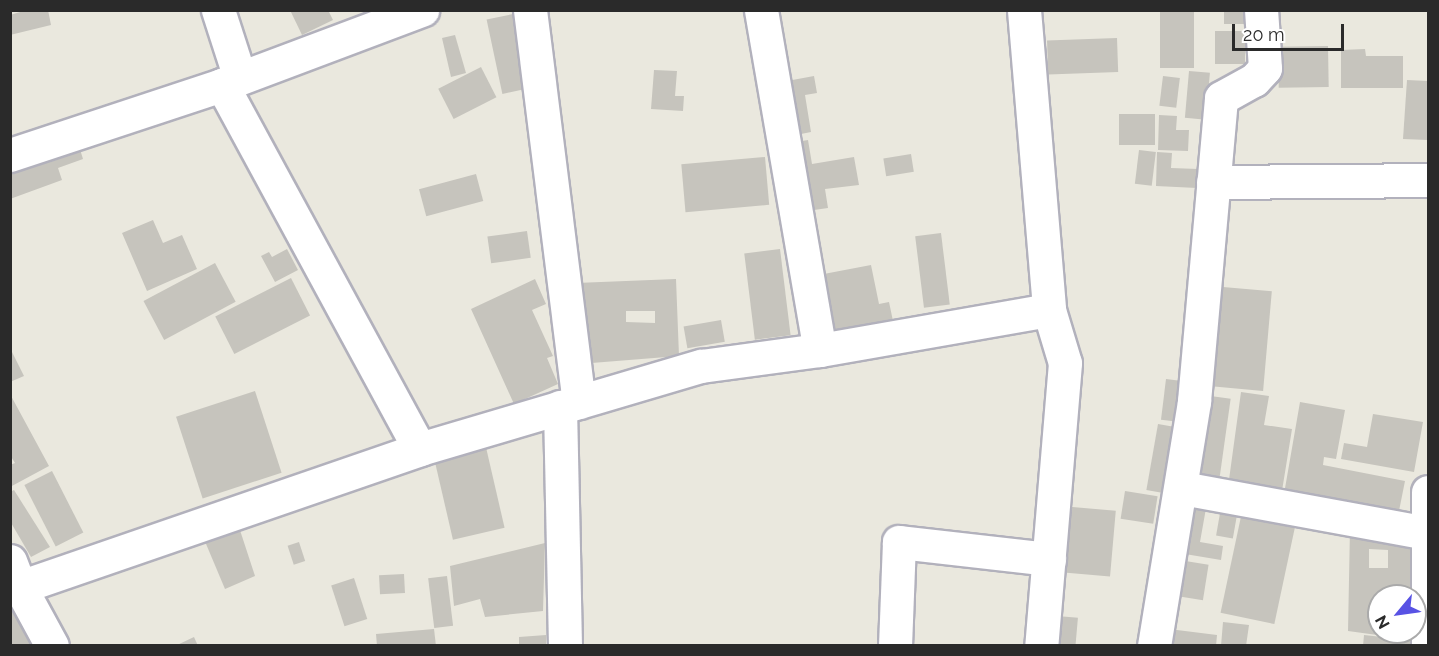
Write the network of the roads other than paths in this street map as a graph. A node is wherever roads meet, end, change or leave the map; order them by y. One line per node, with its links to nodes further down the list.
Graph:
1 (218, 10): 7 (street)
2 (422, 10): 7 (street)
3 (530, 10): 13 (street)
4 (761, 10): 12 (street)
5 (1024, 10): 11 (street)
6 (1262, 10): 10 (street)
7 (231, 81): 8 (street); 14 (street)
8 (10, 155)
9 (1428, 180): 10 (street)
10 (1213, 182): 15 (street)
11 (1049, 310): 12 (street); 18 (street)
12 (820, 350): 13 (street)
13 (570, 404): 14 (street); 21 (street)
14 (420, 449): 19 (street)
15 (1182, 488): 17 (street); 24 (street)
16 (1428, 492): 17 (street)
17 (1426, 533): 25 (street)
18 (1050, 559): 22 (street); 23 (street)
19 (15, 574): 20 (street)
20 (52, 645)
21 (565, 645)
22 (895, 645)
23 (1041, 645)
24 (1155, 645)
25 (1428, 645)

